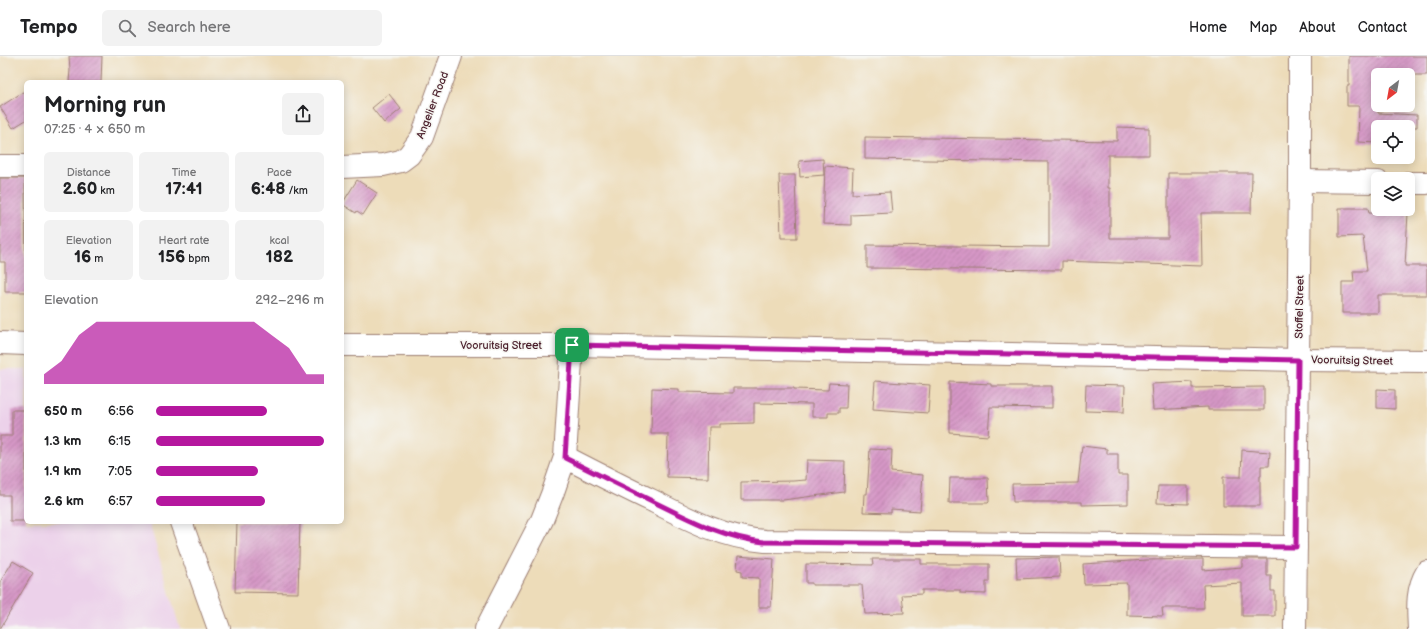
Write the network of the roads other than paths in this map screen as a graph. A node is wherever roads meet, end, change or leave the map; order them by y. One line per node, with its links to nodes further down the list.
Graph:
1 (451, 56): 5 (street, Angelier Road)
2 (1300, 56): 6 (street, Stoffel Street)
3 (0, 166): 4 (street)
4 (24, 166)
5 (344, 166)
6 (1300, 181): 7 (street); 14 (street, Stoffel Street)
7 (1371, 182)
8 (1415, 183): 9 (street)
9 (1427, 183)
10 (0, 343): 11 (street)
11 (24, 344)
12 (344, 345): 13 (street, Vooruitsig Street)
13 (572, 345): 14 (street, Vooruitsig Street); 16 (street)
14 (1298, 360): 15 (street, Vooruitsig Street); 18 (street, Stoffel Street)
15 (1427, 361)
16 (565, 458): 18 (street); 21 (street)
17 (183, 524): 20 (street)
18 (1296, 547): 22 (street, Stoffel Street)
19 (1427, 572): 23 (street)
20 (219, 629)
21 (486, 629)
22 (1295, 629)
23 (1419, 629)

